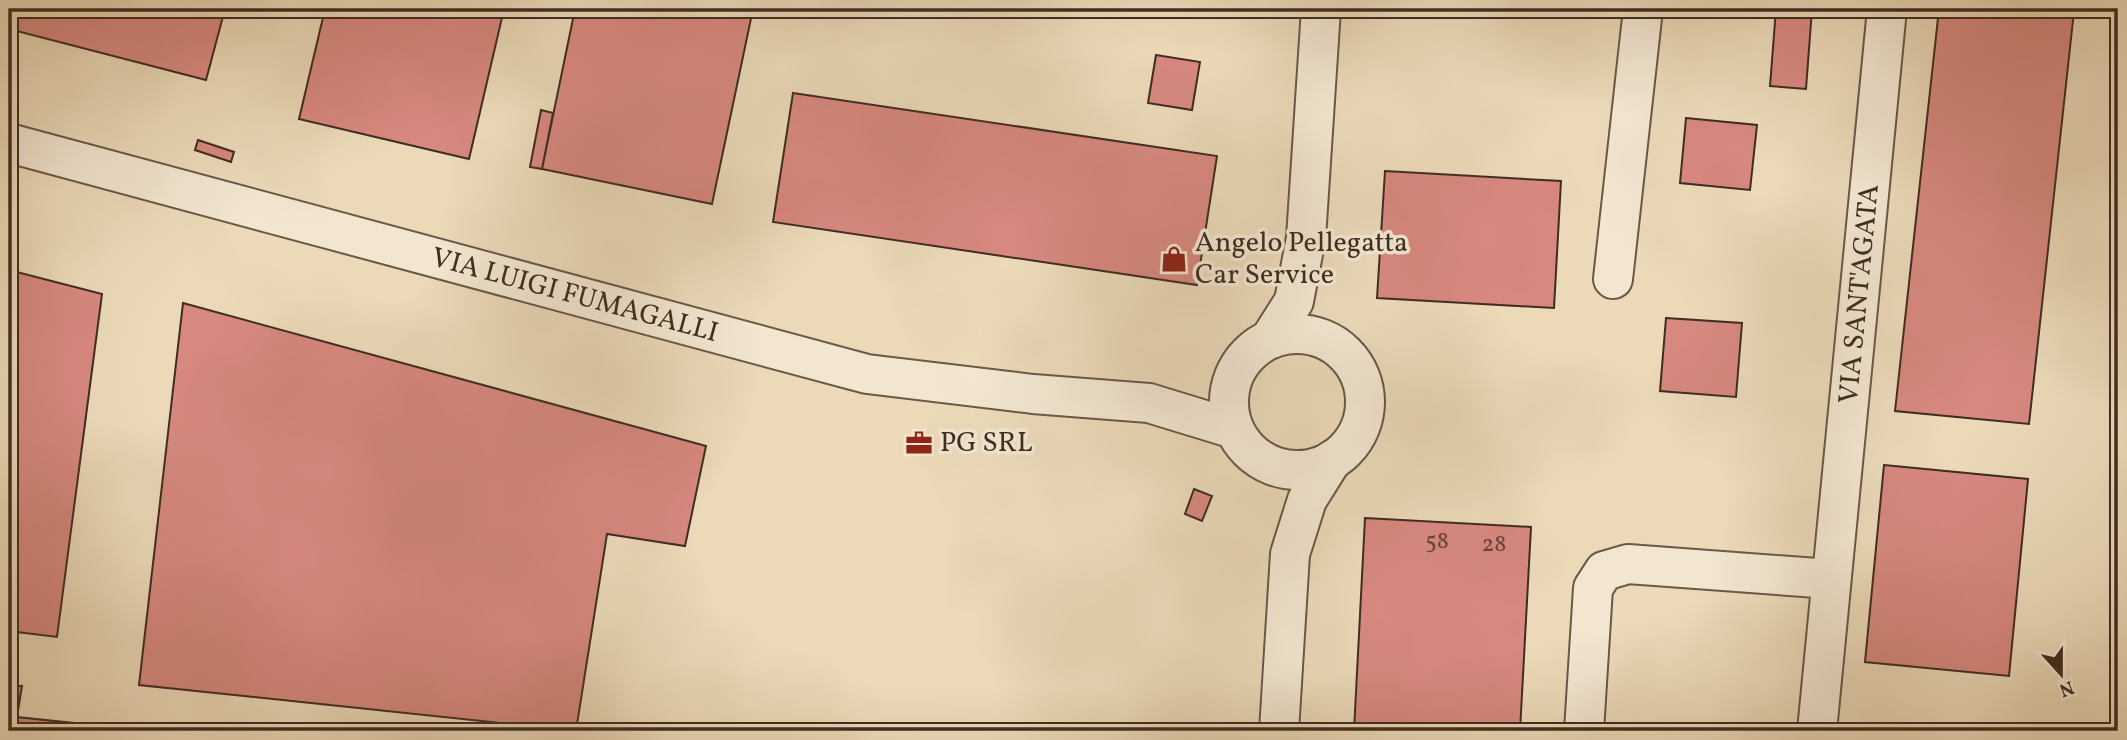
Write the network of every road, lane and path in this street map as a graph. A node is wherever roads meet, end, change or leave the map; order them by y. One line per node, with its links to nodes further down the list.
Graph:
1 (1321, 9): 5 (street)
2 (1643, 9): 6 (street)
3 (1887, 9): 14 (street, VIA SANT'AGATA)
4 (9, 142): 10 (street, VIA LUIGI FUMAGALLI)
5 (1306, 238): 7 (street); 8 (street)
6 (1614, 279)
7 (1270, 339): 8 (street); 9 (street)
8 (1339, 348): 12 (street)
9 (1232, 377): 10 (street, VIA LUIGI FUMAGALLI); 11 (street)
10 (1150, 403): 11 (street, VIA LUIGI FUMAGALLI)
11 (1238, 436): 12 (street); 13 (street)
12 (1332, 460): 13 (street)
13 (1290, 554): 15 (street)
14 (1831, 579): 16 (street); 17 (street, VIA SANT'AGATA)
15 (1279, 731)
16 (1584, 731)
17 (1817, 731)

